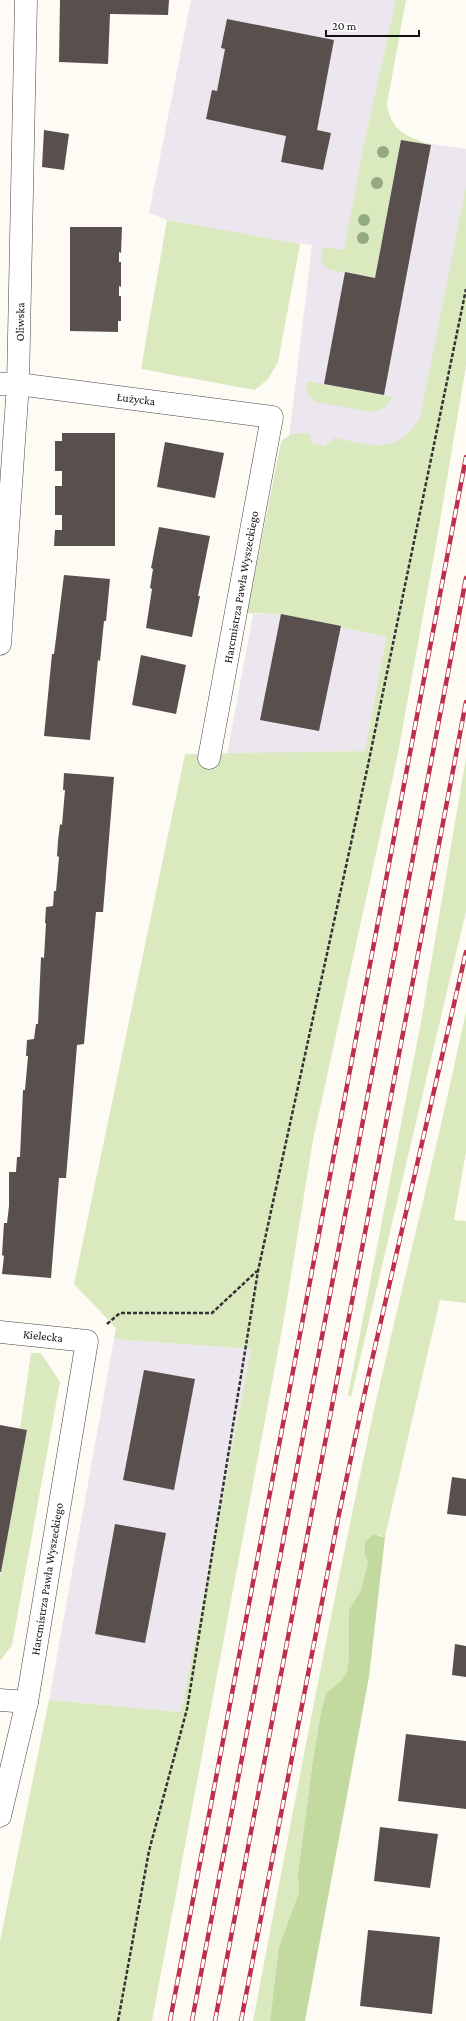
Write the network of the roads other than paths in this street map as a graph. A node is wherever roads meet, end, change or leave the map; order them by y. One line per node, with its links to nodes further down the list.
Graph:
1 (26, 0): 2 (street, Oliwska)
2 (9, 384): 3 (street, Łużycka); 4 (street, Oliwska)
3 (272, 417): 5 (street, Harcmistrza Pawła Wyszeckiego)
4 (0, 644)
5 (209, 758)
6 (0, 1332): 7 (street, Kielecka)
7 (87, 1341): 9 (street, Harcmistrza Pawła Wyszeckiego)
8 (0, 1700): 9 (street)
9 (27, 1702): 10 (street, Harcmistrza Pawła Wyszeckiego)
10 (0, 1816)

